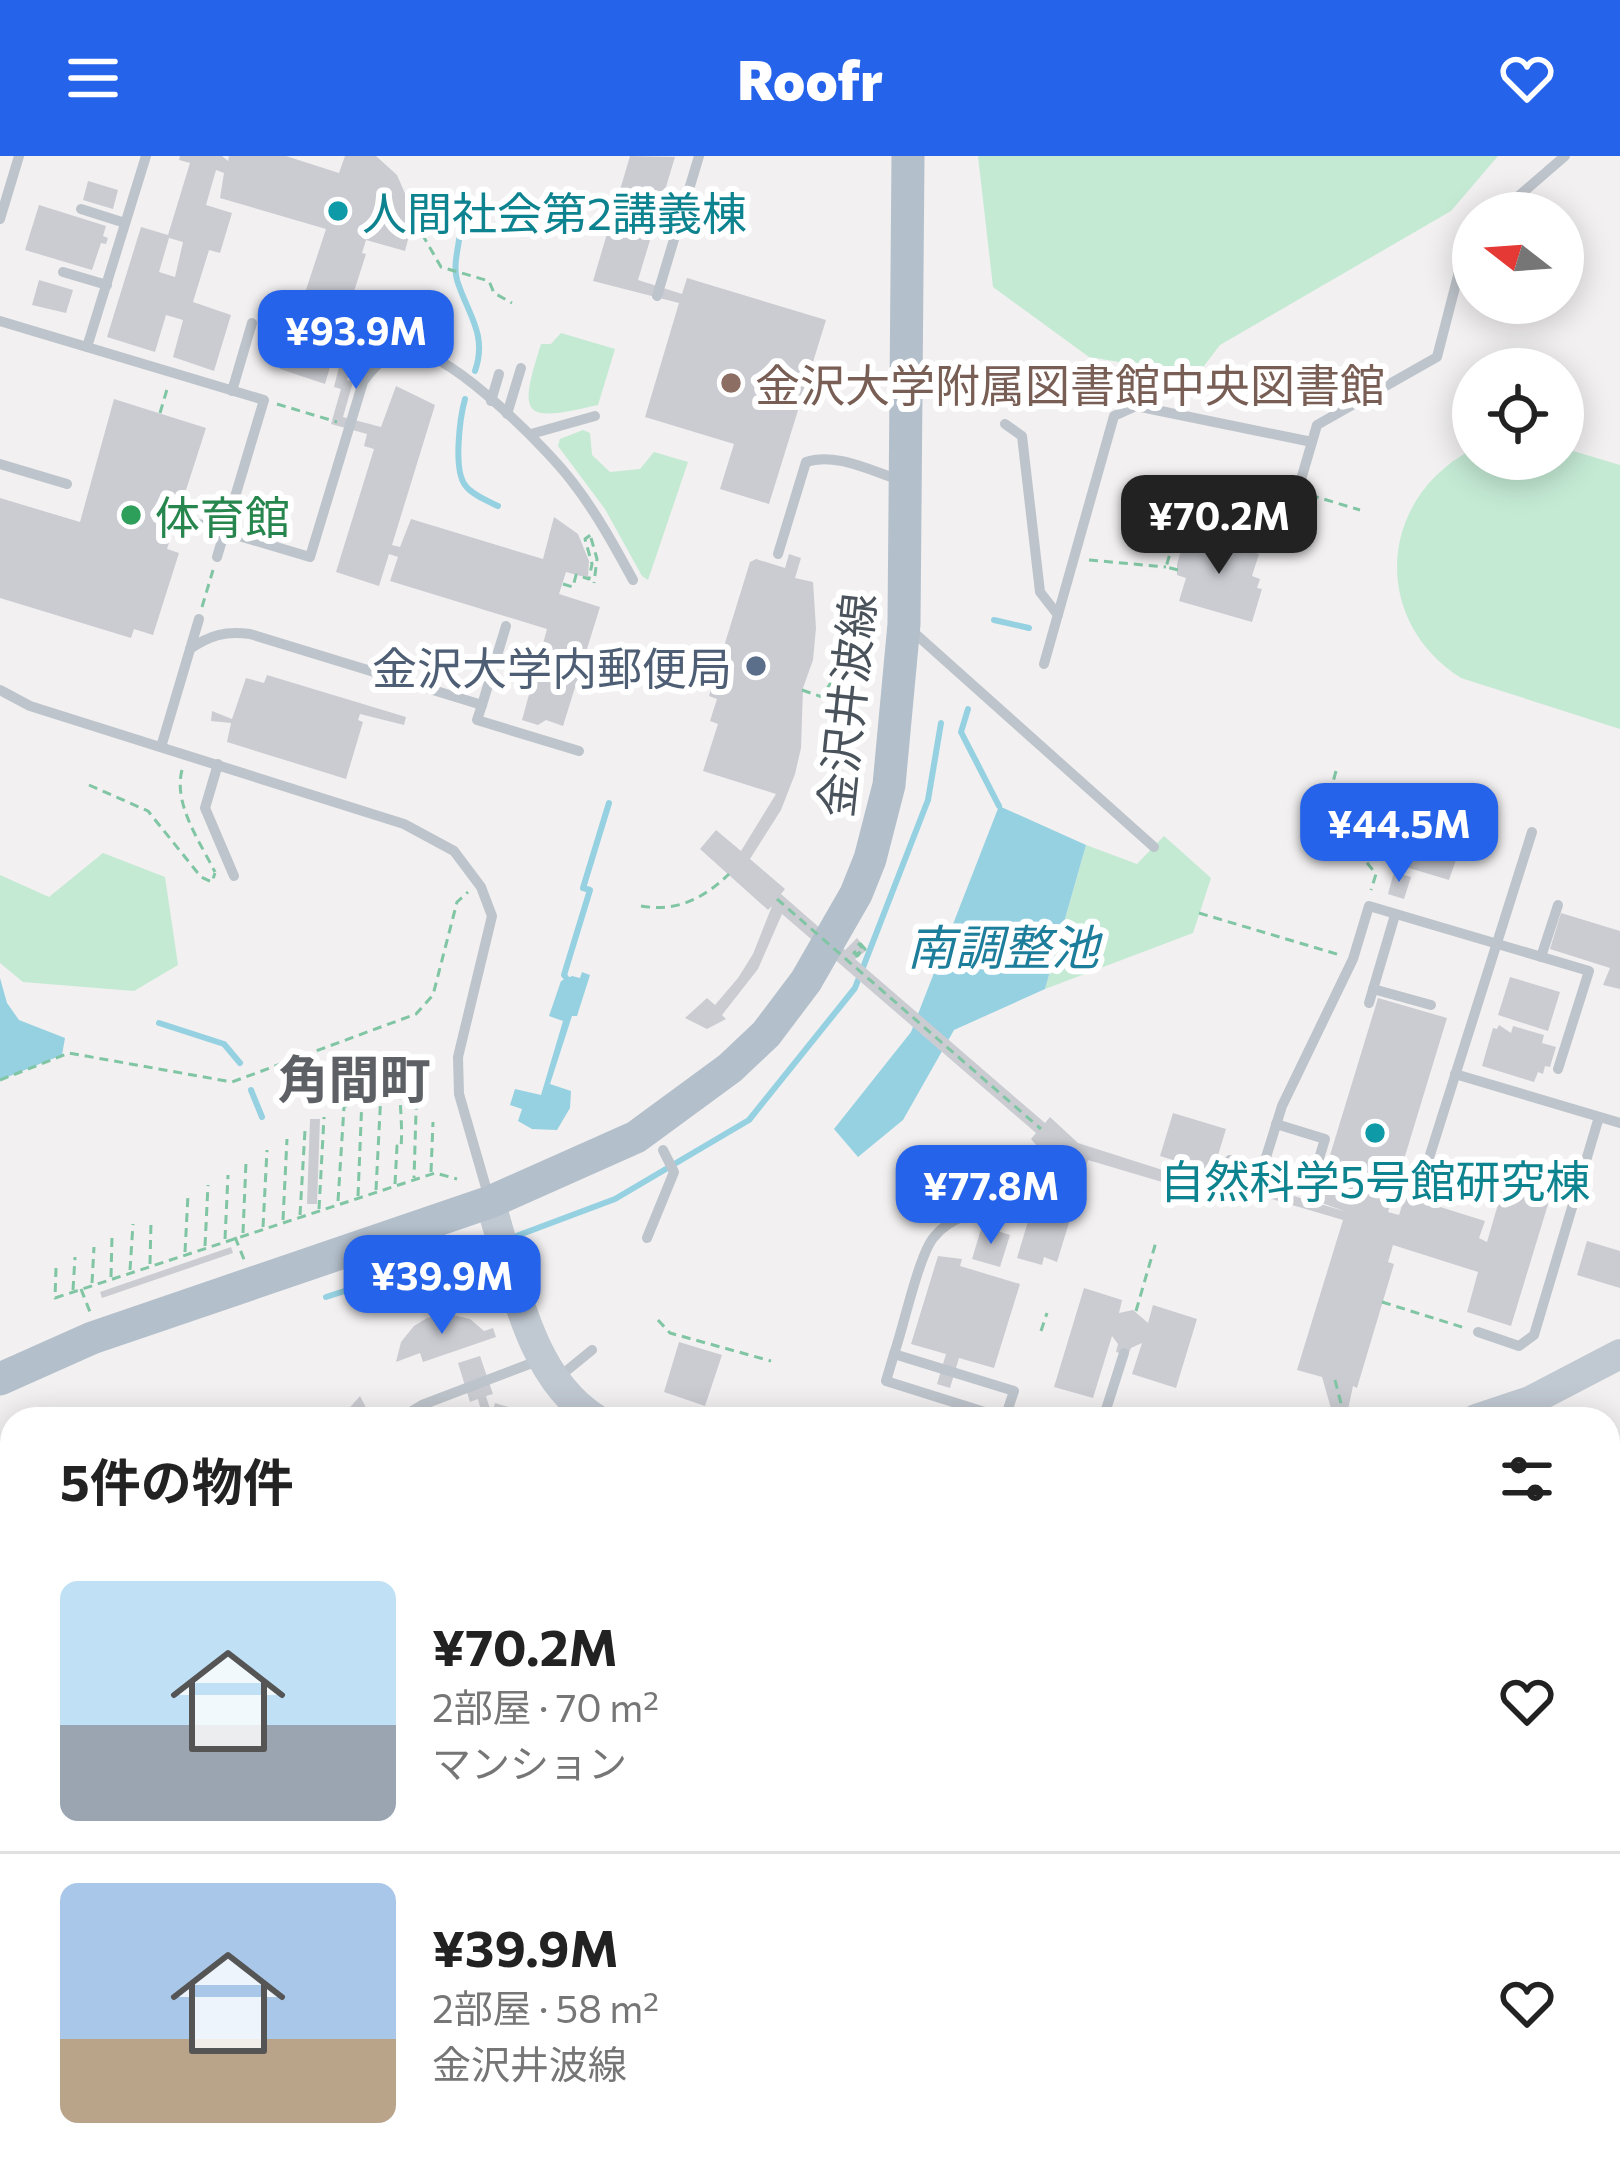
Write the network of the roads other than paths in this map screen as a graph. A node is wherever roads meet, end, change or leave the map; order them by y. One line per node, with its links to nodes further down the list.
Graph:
1 (19, 156): 8 (lane)
2 (146, 156): 9 (lane)
3 (699, 156): 12 (lane)
4 (908, 156): 27 (main road, 金沢井波線)
5 (1565, 156): 6 (lane)
6 (1523, 192)
7 (81, 209): 9 (lane)
8 (0, 219)
9 (125, 223): 11 (lane)
10 (63, 272): 11 (lane)
11 (107, 285): 16 (lane)
12 (657, 296)
13 (1452, 299): 25 (lane)
14 (0, 321): 16 (lane)
15 (252, 323): 19 (lane)
16 (87, 347): 19 (lane)
17 (521, 368): 21 (lane)
18 (499, 374): 20 (lane)
19 (232, 391): 30 (lane)
20 (490, 401): 21 (lane); 30 (lane)
21 (507, 414): 24 (lane)
22 (595, 416): 24 (lane)
23 (1005, 424): 35 (lane)
24 (531, 434): 34 (lane)
25 (1312, 442): 31 (lane); 35 (lane)
26 (0, 464): 28 (lane)
27 (906, 482): 32 (lane); 37 (main road, 金沢井波線)
28 (67, 484)
29 (200, 524): 30 (lane)
30 (225, 531): 33 (lane)
31 (1283, 541)
32 (778, 554)
33 (217, 556)
34 (633, 580)
35 (1058, 615): 40 (lane)
36 (199, 619): 39 (lane)
37 (904, 624): 47 (lane); 66 (main road, 金沢井波線)
38 (506, 626): 42 (lane)
39 (190, 649): 42 (lane); 43 (lane)
40 (1044, 664)
41 (0, 690): 43 (lane)
42 (482, 705): 44 (lane)
43 (161, 747): 45 (lane)
44 (579, 751)
45 (218, 764): 48 (lane); 66 (lane)
46 (1532, 832): 51 (lane)
47 (1154, 847)
48 (233, 876)
49 (1558, 905): 52 (lane)
50 (1395, 915): 51 (lane); 53 (lane); 60 (lane)
51 (1495, 943): 52 (lane); 57 (lane)
52 (1541, 957): 56 (lane)
53 (1373, 988): 54 (lane); 55 (lane)
54 (1369, 1003)
55 (1431, 1005)
56 (1558, 1069)
57 (1455, 1074): 58 (lane); 64 (lane)
58 (1599, 1117): 59 (lane); 68 (lane)
59 (1620, 1123)
60 (1276, 1124): 62 (lane); 62 (lane)
61 (664, 1152): 67 (lane)
62 (1262, 1170): 63 (lane)
63 (1185, 1181)
64 (1493, 1197)
65 (1002, 1215): 71 (lane)
66 (499, 1229): 73 (street); 74 (main road, 金沢井波線)
67 (647, 1238)
68 (1478, 1332)
69 (592, 1350): 73 (lane)
70 (1124, 1353): 79 (lane)
71 (895, 1354): 77 (lane); 78 (lane)
72 (1620, 1354): 80 (street)
73 (550, 1369): 75 (lane); 76 (street)
74 (0, 1378)
75 (419, 1407)
76 (579, 1407)
77 (967, 1407)
78 (1009, 1407)
79 (1106, 1407)
80 (1512, 1407)

